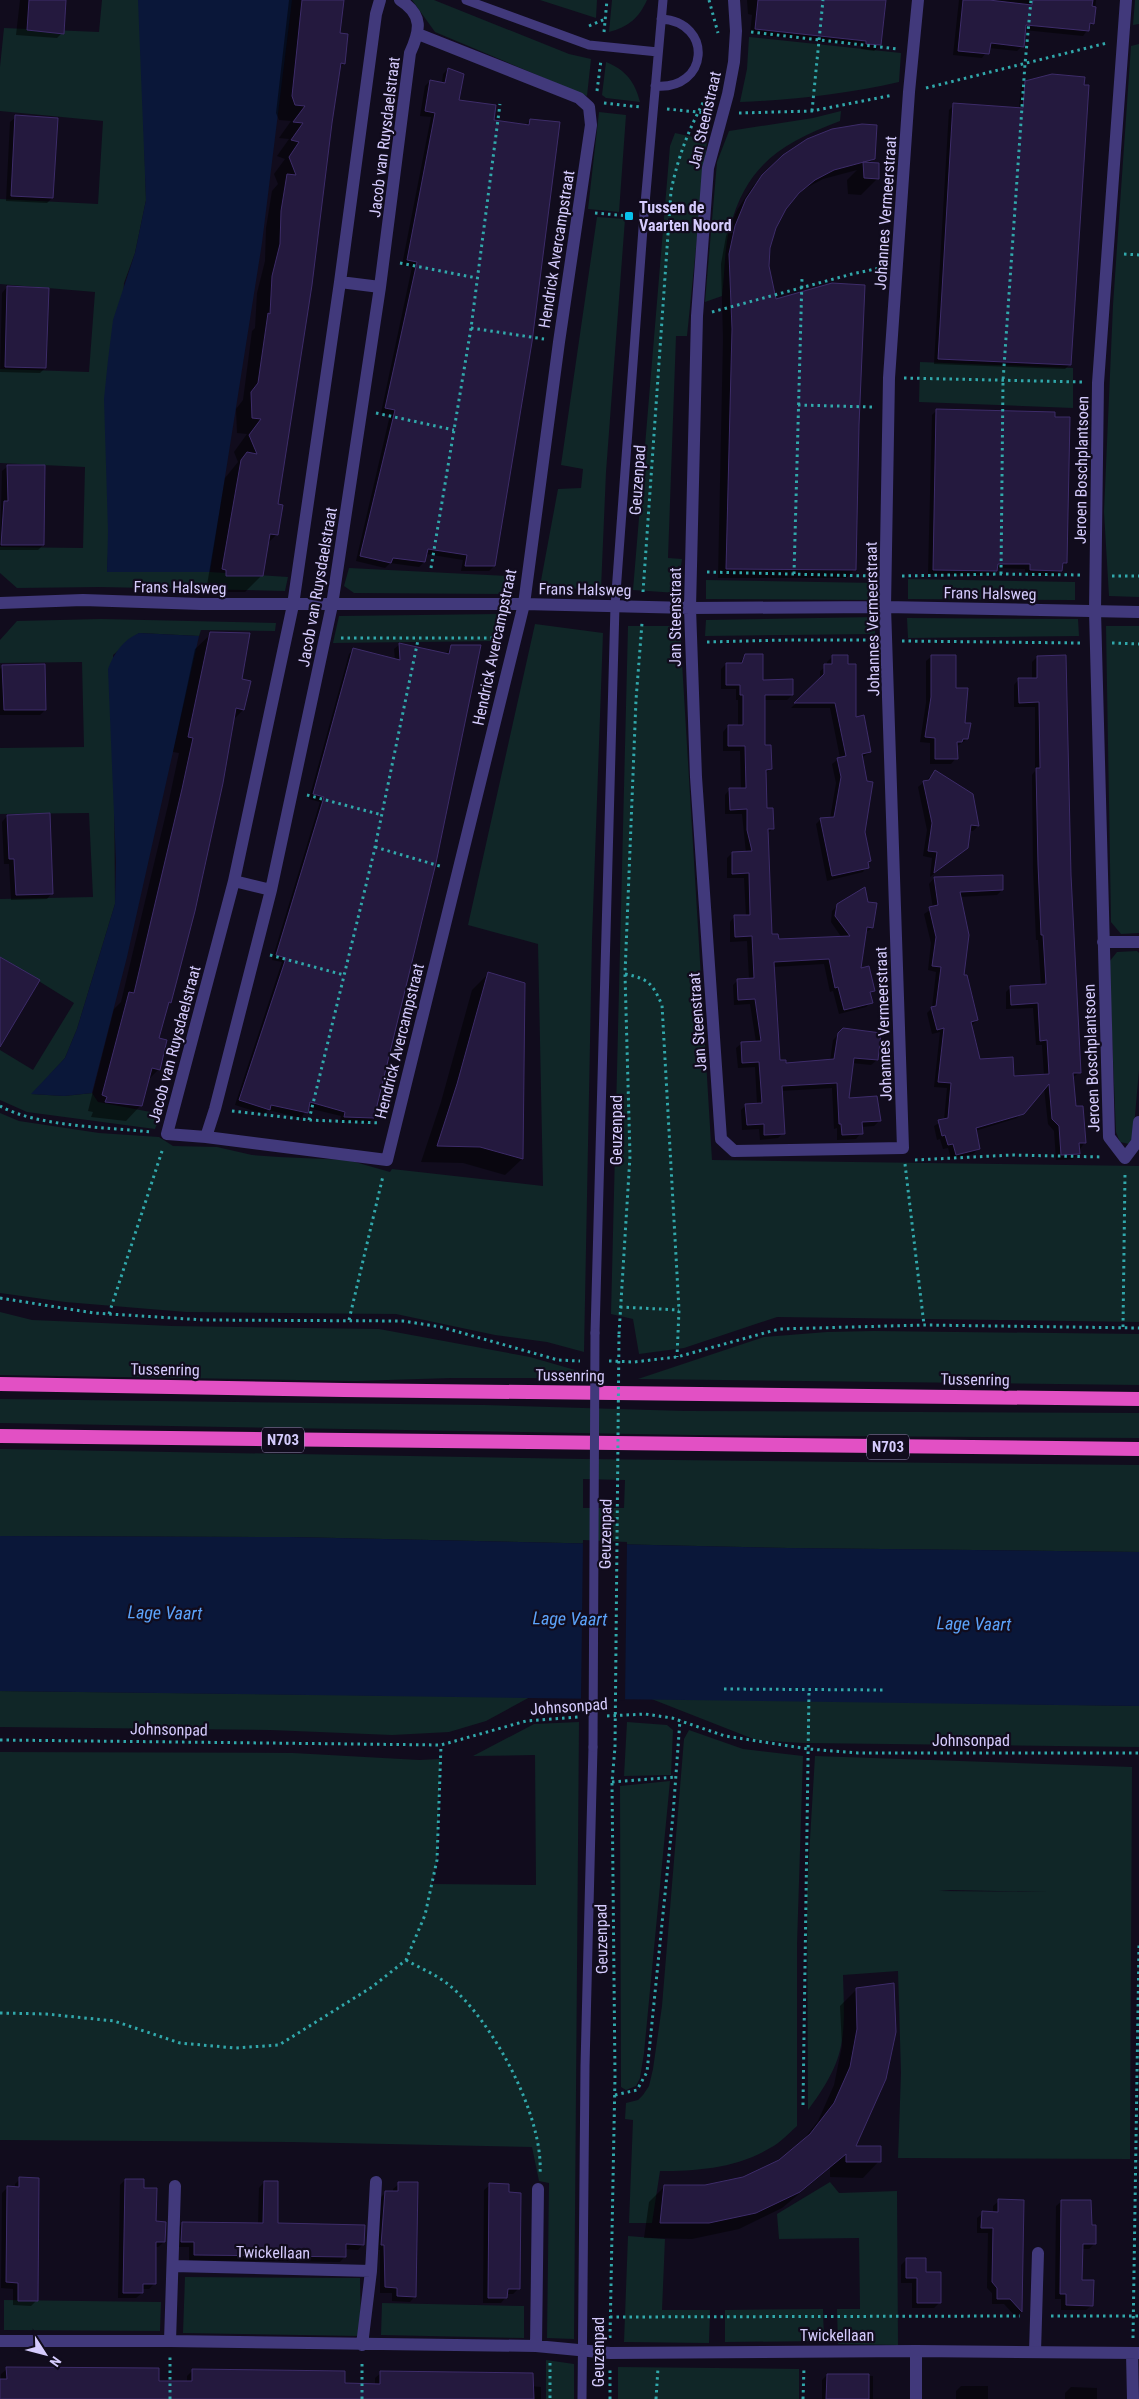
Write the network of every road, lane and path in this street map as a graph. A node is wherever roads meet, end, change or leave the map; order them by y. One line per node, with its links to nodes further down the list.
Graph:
1 (380, 0): 32 (street, Jacob van Ruysdaelstraat)
2 (400, 0): 15 (street)
3 (466, 0): 19 (lane)
4 (663, 0): 12 (lane)
5 (710, 0): 16 (path)
6 (734, 0): 14 (street, Jan Steenstraat)
7 (823, 0): 17 (path)
8 (918, 0): 18 (street, Johannes Vermeerstraat)
9 (1031, 0): 39 (path)
10 (1126, 0): 40 (street, Jeroen Boschplantsoen)
11 (605, 19): 13 (path)
12 (661, 19): 19 (lane); 21 (lane)
13 (589, 26)
14 (736, 31): 17 (path); 35 (street, Jan Steenstraat)
15 (418, 34): 26 (street, Hendrick Avercampstraat); 28 (street, Jacob van Ruysdaelstraat)
16 (719, 36)
17 (819, 40): 18 (path); 25 (path)
18 (913, 51): 29 (street, Johannes Vermeerstraat)
19 (658, 52): 21 (lane)
20 (714, 83): 57 (path, Geuzenpad)
21 (655, 86): 24 (lane)
22 (596, 102): 24 (path)
23 (500, 104): 30 (path)
24 (653, 108): 56 (lane)
25 (812, 111)
26 (579, 212): 27 (path); 37 (street, Hendrick Avercampstraat)
27 (629, 216)
28 (384, 260): 30 (path); 33 (street, Jacob van Ruysdaelstraat)
29 (898, 264): 34 (path); 38 (street, Johannes Vermeerstraat)
30 (478, 278): 36 (path)
31 (802, 278): 34 (path)
32 (340, 282): 33 (street); 54 (street, Jacob van Ruysdaelstraat)
33 (380, 287): 43 (street, Jacob van Ruysdaelstraat)
34 (800, 288): 35 (path); 41 (path)
35 (697, 316): 46 (street, Jan Steenstraat)
36 (471, 328): 37 (path); 44 (path)
37 (558, 342): 53 (street, Hendrick Avercampstraat)
38 (889, 378): 39 (path); 42 (street, Johannes Vermeerstraat)
39 (1003, 381): 40 (path); 48 (path)
40 (1098, 383): 50 (street, Jeroen Boschplantsoen)
41 (798, 405): 42 (path); 47 (path)
42 (889, 408): 49 (street, Johannes Vermeerstraat)
43 (362, 410): 44 (path); 55 (street, Jacob van Ruysdaelstraat)
44 (454, 430): 45 (path)
45 (431, 568)
46 (691, 572): 47 (path); 59 (street, Jan Steenstraat)
47 (794, 574): 49 (path)
48 (1002, 574): 49 (path); 50 (path)
49 (886, 576): 58 (street, Johannes Vermeerstraat)
50 (1095, 576): 51 (path); 60 (street, Jeroen Boschplantsoen)
51 (1139, 576)
52 (0, 603): 54 (street, Frans Halsweg)
53 (524, 604): 55 (street, Frans Halsweg); 56 (street, Frans Halsweg); 63 (street, Hendrick Avercampstraat)
54 (293, 605): 55 (street, Frans Halsweg); 73 (street, Jacob van Ruysdaelstraat)
55 (332, 605): 62 (street, Jacob van Ruysdaelstraat)
56 (615, 606): 57 (street, Frans Halsweg); 139 (lane, bridge)
57 (643, 606): 59 (street, Frans Halsweg); 78 (path, Geuzenpad)
58 (885, 607): 59 (street, Frans Halsweg); 60 (street, Frans Halsweg); 65 (street, Johannes Vermeerstraat)
59 (690, 608): 66 (street, Jan Steenstraat)
60 (1095, 611): 61 (street, Frans Halsweg); 67 (street, Jeroen Boschplantsoen)
61 (1139, 612)
62 (325, 638): 64 (path); 69 (street, Jacob van Ruysdaelstraat)
63 (516, 638): 64 (path); 72 (street, Hendrick Avercampstraat)
64 (418, 640): 70 (path)
65 (887, 641): 66 (path); 67 (path); 87 (street, Johannes Vermeerstraat)
66 (690, 643): 87 (street, Jan Steenstraat)
67 (1096, 643): 68 (path); 75 (street, Jeroen Boschplantsoen)
68 (1139, 644)
69 (294, 791): 70 (path); 74 (street, Jacob van Ruysdaelstraat)
70 (382, 815): 71 (path)
71 (375, 847): 72 (path); 79 (path)
72 (458, 871): 84 (street, Hendrick Avercampstraat)
73 (234, 881): 74 (street); 85 (street, Jacob van Ruysdaelstraat)
74 (271, 890): 77 (street, Jacob van Ruysdaelstraat)
75 (1103, 942): 76 (street); 88 (street, Jeroen Boschplantsoen)
76 (1139, 942)
77 (256, 951): 79 (path); 81 (street, Jacob van Ruysdaelstraat)
78 (625, 974): 91 (path, Geuzenpad); 92 (path)
79 (344, 975): 82 (path)
80 (0, 1106): 85 (path)
81 (215, 1109): 82 (path); 86 (street, Jacob van Ruysdaelstraat)
82 (309, 1120): 84 (path)
83 (1139, 1122): 88 (street)
84 (396, 1123): 89 (street, Hendrick Avercampstraat)
85 (167, 1134): 86 (street, Jacob van Ruysdaelstraat); 93 (path)
86 (206, 1137): 89 (street)
87 (814, 1151)
88 (1125, 1158): 95 (path); 96 (path)
89 (387, 1160): 94 (path)
90 (0, 1298): 93 (path)
91 (620, 1307): 92 (path); 116 (path, Geuzenpad, bridge)
92 (679, 1310): 98 (path)
93 (109, 1314): 94 (path)
94 (349, 1320): 99 (path)
95 (924, 1325): 96 (path); 98 (path)
96 (1122, 1327): 97 (path)
97 (1139, 1328)
98 (677, 1357): 100 (path)
99 (589, 1361)
100 (607, 1361)
101 (0, 1384): 102 (highway, Tussenring)
102 (1139, 1399)
103 (0, 1436): 104 (highway, N703)
104 (1139, 1449)
105 (724, 1690): 106 (path)
106 (809, 1690): 107 (path); 113 (path)
107 (885, 1690)
108 (598, 1716): 110 (path, Johnsonpad)
109 (580, 1717): 112 (path, Johnsonpad)
110 (680, 1720): 113 (path, Johnsonpad); 115 (path)
111 (0, 1740): 112 (path, Johnsonpad)
112 (441, 1745): 118 (path)
113 (809, 1749): 114 (path, Johnsonpad); 121 (path)
114 (1139, 1753)
115 (676, 1777): 116 (path); 120 (path)
116 (612, 1782): 120 (path, Geuzenpad)
117 (1139, 1944): 129 (path)
118 (406, 1960): 119 (path); 124 (path)
119 (0, 2013)
120 (615, 2095): 131 (path, Geuzenpad)
121 (803, 2105)
122 (376, 2182): 127 (street)
123 (175, 2186): 126 (street)
124 (538, 2190): 135 (street)
125 (1038, 2253): 128 (street)
126 (173, 2266): 127 (street, Twickellaan); 133 (street)
127 (372, 2271): 134 (street)
128 (1036, 2316): 129 (path); 131 (path); 141 (street)
129 (1133, 2316): 130 (path); 143 (path)
130 (1139, 2316)
131 (610, 2317): 142 (path, Geuzenpad)
132 (0, 2341): 133 (street, Twickellaan)
133 (170, 2341): 134 (street, Twickellaan); 144 (path)
134 (362, 2345): 135 (street, Twickellaan); 145 (path)
135 (536, 2346): 136 (street, Twickellaan)
136 (550, 2347): 139 (street, Twickellaan); 146 (path)
137 (804, 2351): 138 (street, Twickellaan); 140 (street, Twickellaan); 150 (path)
138 (916, 2351): 141 (street, Twickellaan); 151 (street)
139 (582, 2352): 142 (street, Twickellaan); 147 (lane)
140 (659, 2352): 142 (street, Twickellaan); 149 (path)
141 (1035, 2352): 143 (street, Twickellaan)
142 (610, 2353): 148 (path, Geuzenpad)
143 (1136, 2353): 152 (street)
144 (170, 2399)
145 (362, 2399)
146 (550, 2399)
147 (582, 2399)
148 (610, 2399)
149 (656, 2399)
150 (803, 2399)
151 (916, 2399)
152 (1133, 2399)

